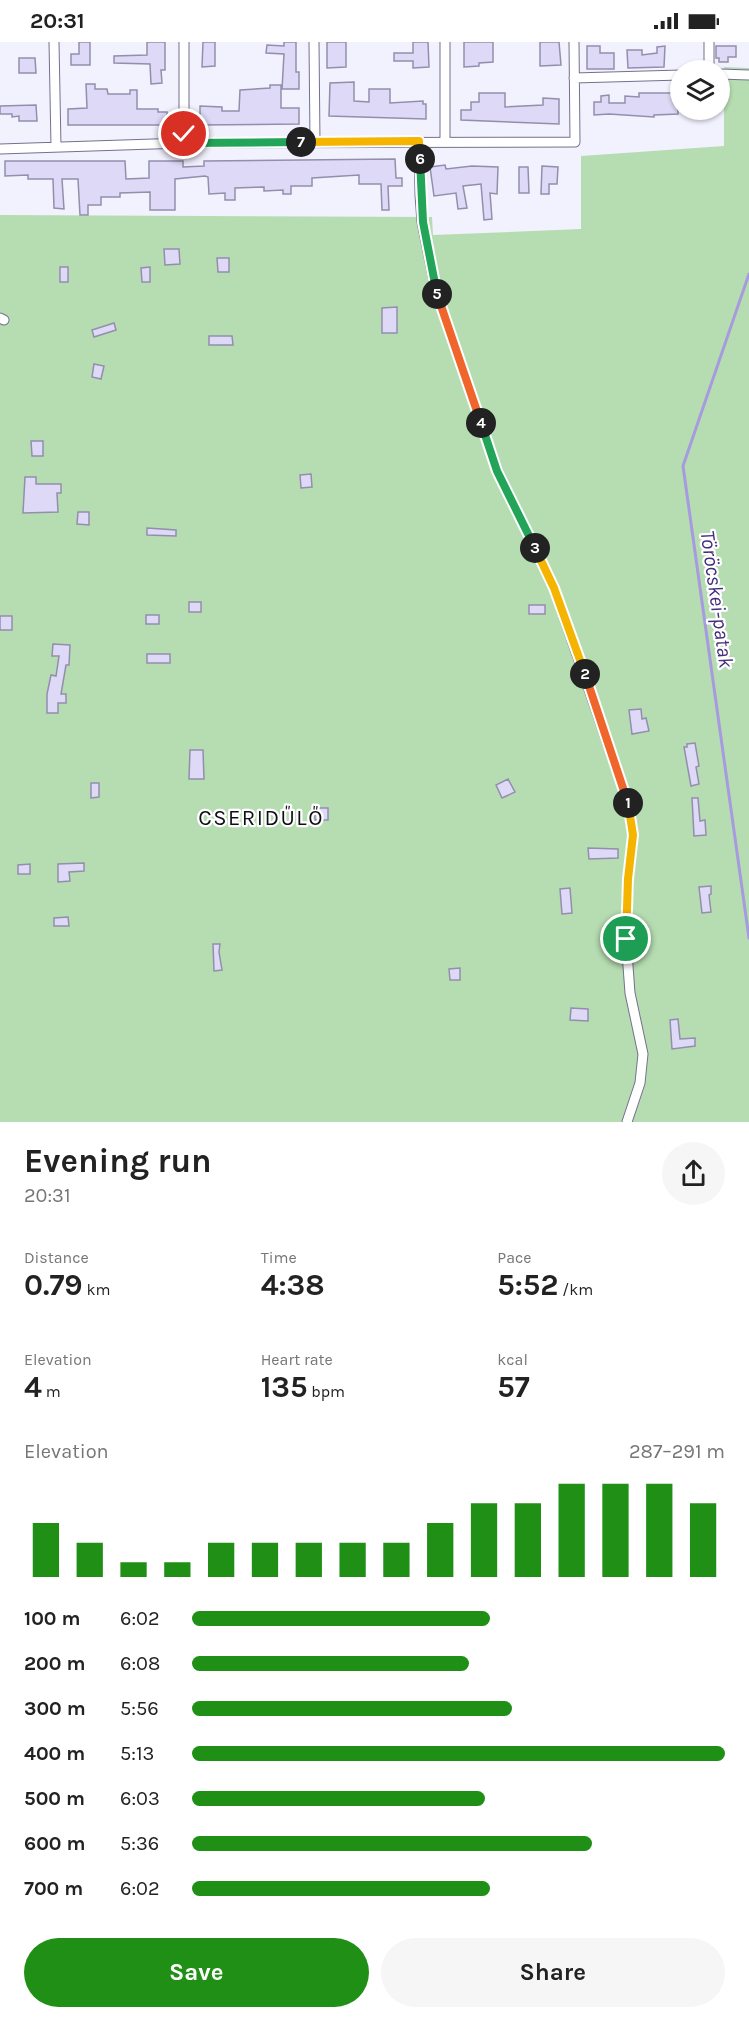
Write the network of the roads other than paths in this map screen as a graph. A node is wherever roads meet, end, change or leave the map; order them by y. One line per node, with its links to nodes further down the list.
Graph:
1 (54, 42): 16 (street)
2 (184, 42): 15 (street)
3 (314, 42): 14 (street)
4 (445, 42): 13 (street)
5 (574, 42): 11 (street)
6 (710, 42): 7 (street)
7 (709, 60)
8 (730, 74): 10 (street)
9 (670, 75): 11 (street)
10 (749, 75)
11 (574, 78): 13 (street)
12 (419, 141): 13 (street); 14 (street); 18 (street)
13 (445, 141)
14 (315, 142): 15 (street)
15 (184, 143): 16 (street)
16 (56, 147): 17 (street)
17 (0, 148)
18 (627, 1122)

